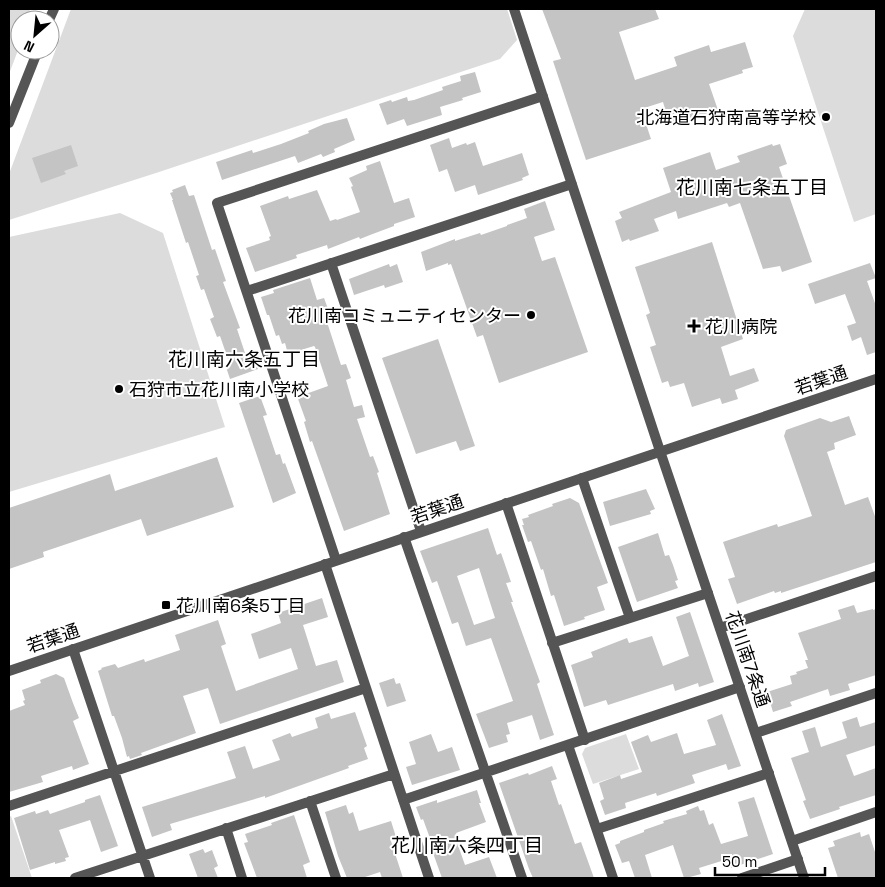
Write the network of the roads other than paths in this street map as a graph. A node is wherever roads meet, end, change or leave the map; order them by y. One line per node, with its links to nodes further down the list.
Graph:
1 (514, 9): 3 (street, 花川南7条通)
2 (34, 60): 4 (street)
3 (543, 96): 5 (street, 花川南7条通); 7 (street)
4 (9, 123)
5 (572, 184): 6 (street); 9 (street, 花川南7条通)
6 (332, 263): 7 (street); 12 (street)
7 (247, 291): 14 (street)
8 (876, 379): 9 (street, 若葉通)
9 (660, 451): 10 (street, 若葉通); 17 (street, 花川南7条通)
10 (582, 478): 11 (street, 若葉通); 18 (street)
11 (506, 503): 12 (street, 若葉通); 20 (street)
12 (422, 531): 13 (street, 若葉通)
13 (404, 537): 14 (street, 若葉通); 30 (street)
14 (336, 560): 15 (street, 若葉通)
15 (325, 564): 21 (street, 若葉通); 24 (street)
16 (876, 576): 19 (street)
17 (708, 593): 18 (street); 19 (street, 花川南7条通)
18 (630, 618): 20 (street)
19 (720, 628): 23 (street, 花川南7条通)
20 (552, 643): 27 (street)
21 (73, 649): 22 (street, 若葉通); 29 (street)
22 (9, 671)
23 (740, 687): 26 (street, 花川南7条通); 27 (street)
24 (366, 688): 29 (street); 32 (street)
25 (876, 693): 26 (street)
26 (756, 733): 31 (street, 花川南7条通)
27 (584, 740): 28 (street)
28 (568, 745): 30 (street); 38 (street)
29 (114, 771): 35 (street); 40 (street)
30 (486, 773): 33 (street); 47 (street)
31 (769, 773): 38 (street); 39 (street, 花川南7条通)
32 (394, 774): 33 (street); 34 (street)
33 (403, 800): 46 (street)
34 (310, 801): 37 (street); 45 (street)
35 (9, 806)
36 (876, 812): 39 (street)
37 (226, 828): 40 (street); 44 (street)
38 (597, 829): 48 (street)
39 (792, 841): 41 (street, 花川南7条通)
40 (142, 856): 42 (street); 43 (street)
41 (798, 859): 49 (street); 50 (street, 花川南7条通)
42 (75, 878)
43 (150, 878)
44 (242, 878)
45 (336, 878)
46 (428, 878)
47 (522, 878)
48 (613, 878)
49 (742, 878)
50 (804, 878)

